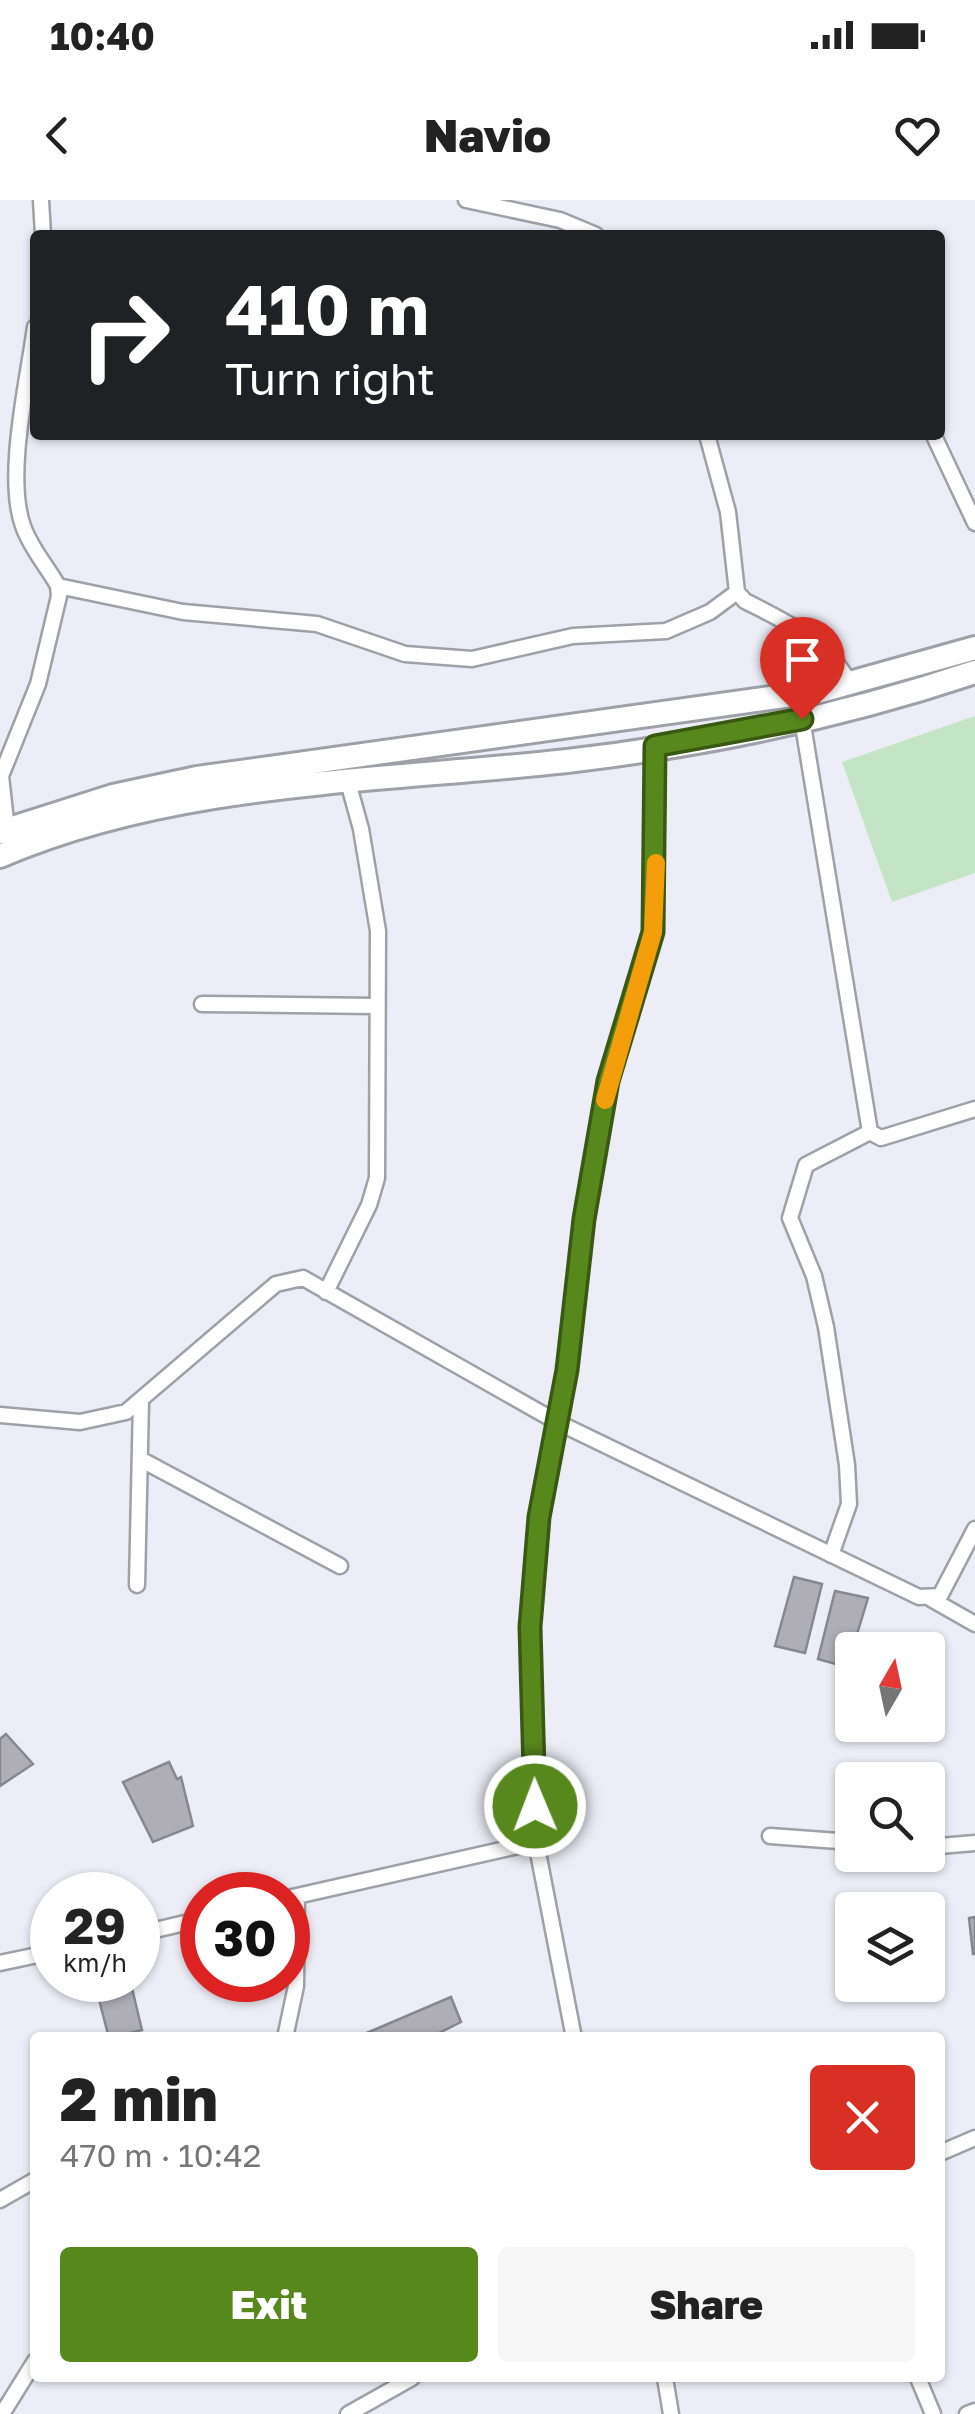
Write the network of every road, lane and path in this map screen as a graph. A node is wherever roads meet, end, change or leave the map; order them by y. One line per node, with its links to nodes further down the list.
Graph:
1 (41, 200): 3 (street)
2 (466, 200): 4 (street)
3 (42, 230)
4 (584, 230)
5 (30, 359): 9 (street)
6 (708, 440): 10 (street)
7 (936, 440): 8 (street)
8 (975, 522)
9 (58, 586): 10 (street); 17 (street)
10 (737, 592): 13 (street)
11 (975, 648): 13 (main road)
12 (975, 672): 14 (main road)
13 (850, 684): 17 (main road)
14 (802, 719): 15 (main road); 22 (street)
15 (655, 746): 16 (main road); 26 (street)
16 (348, 782): 18 (main road); 20 (street)
17 (3, 831)
18 (0, 856)
19 (202, 1004): 20 (street)
20 (376, 1006): 23 (street)
21 (975, 1109): 22 (street)
22 (870, 1132): 29 (street)
23 (326, 1292): 24 (street); 26 (street)
24 (141, 1400): 25 (street); 27 (street)
25 (0, 1415)
26 (556, 1422): 29 (street); 36 (street)
27 (140, 1459): 30 (street); 31 (street)
28 (975, 1529): 32 (street)
29 (831, 1555): 32 (street)
30 (340, 1566)
31 (136, 1585)
32 (931, 1599): 33 (street)
33 (975, 1624)
34 (770, 1836): 35 (street)
35 (835, 1841)
36 (536, 1842): 39 (street); 44 (street)
37 (975, 1843): 38 (street)
38 (945, 1846)
39 (310, 1893)
40 (30, 1957): 41 (street)
41 (0, 1963)
42 (292, 2002): 43 (street)
43 (285, 2032)
44 (573, 2032)
45 (975, 2138): 46 (street)
46 (945, 2151)
47 (30, 2183): 48 (street)
48 (0, 2200)
49 (30, 2369): 54 (street)
50 (405, 2382): 55 (street)
51 (666, 2382): 56 (street)
52 (920, 2382): 57 (street)
53 (975, 2411): 58 (street)
54 (2, 2414)
55 (348, 2414)
56 (671, 2414)
57 (933, 2414)
58 (967, 2414)

